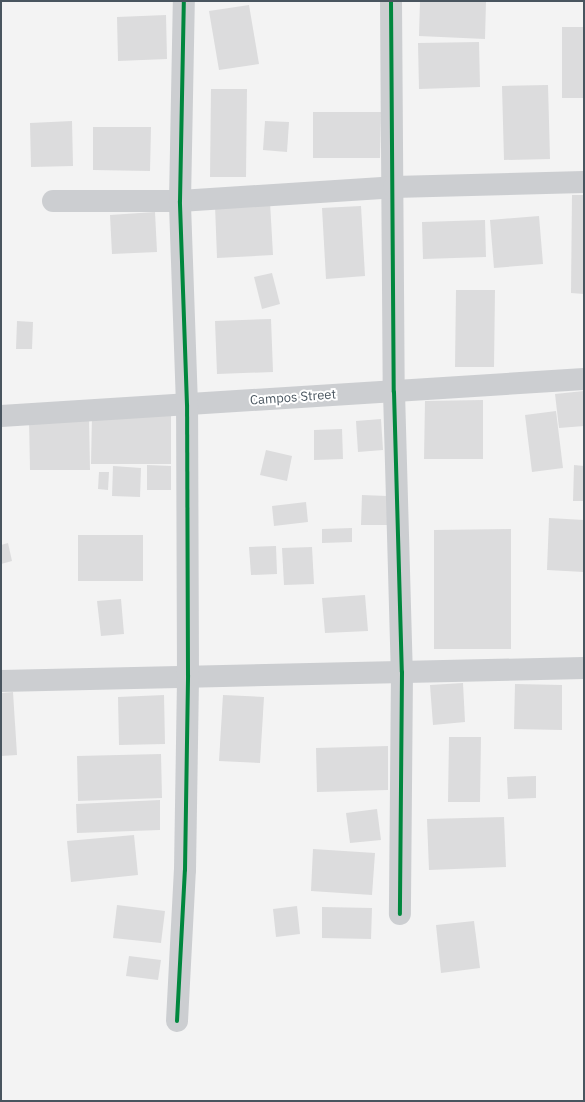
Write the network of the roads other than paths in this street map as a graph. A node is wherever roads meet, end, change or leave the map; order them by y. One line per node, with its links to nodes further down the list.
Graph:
1 (184, 1): 6 (street)
2 (391, 1): 4 (street)
3 (584, 182): 4 (street)
4 (394, 187): 6 (street); 8 (street)
5 (53, 201): 6 (street)
6 (180, 201): 9 (street)
7 (584, 379): 8 (street, Campos Street)
8 (394, 392): 9 (street, Campos Street); 12 (street)
9 (187, 405): 10 (street, Campos Street); 13 (street)
10 (1, 416)
11 (584, 668): 12 (street)
12 (402, 672): 13 (street); 15 (street)
13 (188, 675): 14 (street); 16 (street)
14 (1, 681)
15 (400, 914)
16 (177, 1021)

